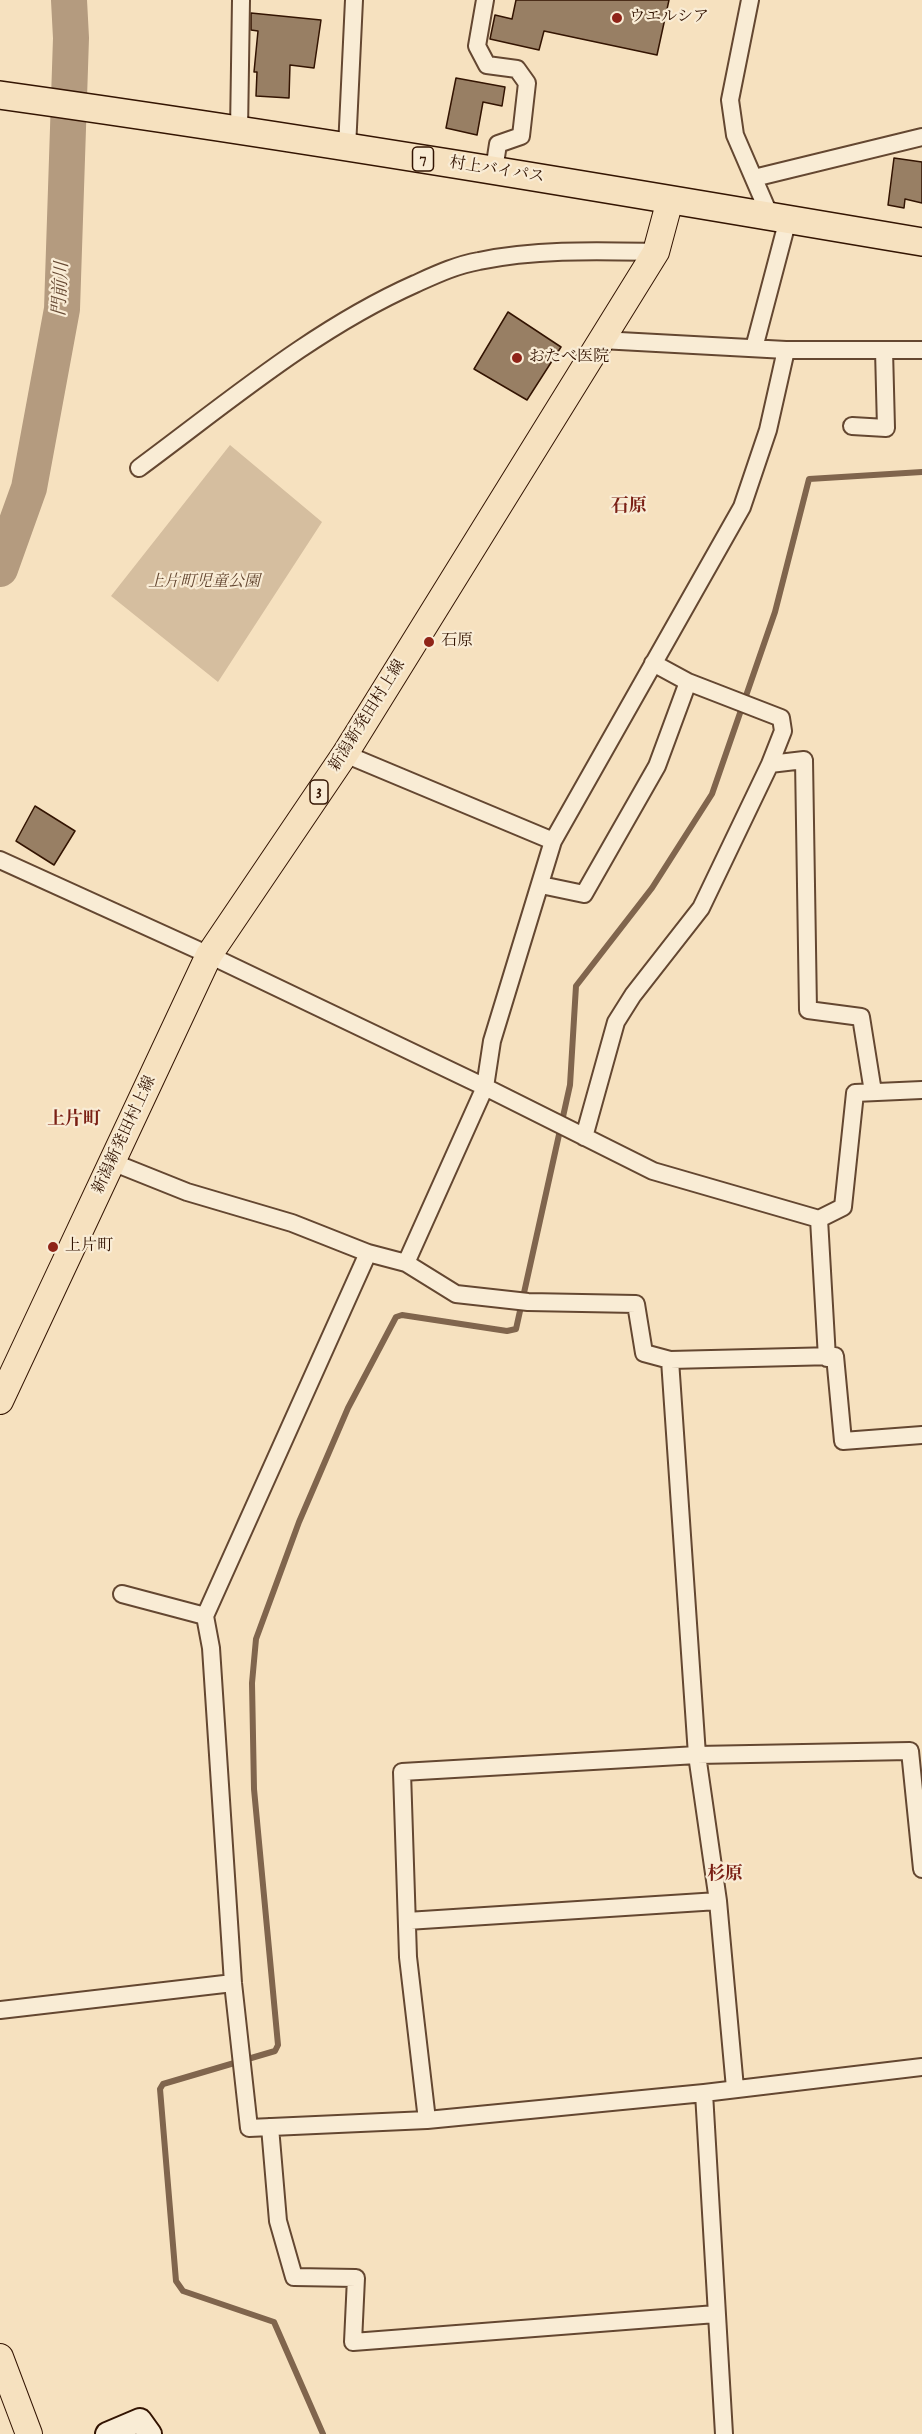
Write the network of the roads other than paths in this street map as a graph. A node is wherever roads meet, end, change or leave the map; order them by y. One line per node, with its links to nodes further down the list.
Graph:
1 (241, 0): 6 (street)
2 (354, 0): 8 (street)
3 (485, 0): 9 (street)
4 (750, 0): 10 (street)
5 (0, 94): 6 (highway, 村上バイパス / 7)
6 (239, 131): 8 (highway, 村上バイパス / 7)
7 (922, 137): 10 (street)
8 (347, 148): 9 (highway, 村上バイパス / 7)
9 (494, 170): 11 (highway, 村上バイパス / 7)
10 (754, 178): 12 (street)
11 (670, 200): 12 (highway, 村上バイパス / 7); 14 (main road, 新潟新発田村上線 / 3)
12 (779, 217): 13 (highway, 村上バイパス / 7); 16 (street)
13 (922, 242)
14 (656, 252): 15 (main road, 新潟新発田村上線 / 3); 21 (street)
15 (601, 340): 16 (street); 24 (main road, 新潟新発田村上線 / 3)
16 (753, 348): 17 (street)
17 (786, 350): 18 (street); 22 (street)
18 (884, 350): 19 (street); 20 (street)
19 (922, 350)
20 (852, 426)
21 (139, 468)
22 (653, 663): 23 (street); 26 (street)
23 (688, 682): 25 (street); 28 (street)
24 (345, 754): 26 (street); 29 (main road, 新潟新発田村上線 / 3)
25 (771, 764): 32 (street); 33 (street)
26 (553, 841): 28 (street)
27 (0, 860): 29 (street)
28 (541, 885): 30 (street)
29 (209, 955): 30 (street); 34 (main road, 新潟新発田村上線 / 3)
30 (485, 1087): 33 (street); 37 (street)
31 (922, 1090): 32 (street)
32 (873, 1092): 35 (street)
33 (584, 1137): 35 (street)
34 (112, 1162): 36 (street); 40 (main road, 新潟新発田村上線 / 3)
35 (819, 1219): 38 (street)
36 (368, 1254): 37 (street); 43 (street)
37 (406, 1263): 39 (street)
38 (827, 1358): 39 (street); 41 (street)
39 (670, 1360): 45 (street)
40 (0, 1401)
41 (922, 1435)
42 (122, 1594): 43 (street)
43 (205, 1616): 49 (street)
44 (916, 1750): 45 (street); 46 (street)
45 (697, 1755): 47 (street); 48 (street)
46 (922, 1869)
47 (718, 1901): 48 (street); 52 (street)
48 (407, 1921): 54 (street)
49 (233, 1983): 50 (street); 55 (street)
50 (0, 2010)
51 (922, 2067): 52 (street)
52 (735, 2088): 53 (street)
53 (704, 2093): 54 (street); 56 (street)
54 (427, 2120): 55 (street)
55 (270, 2127): 56 (street)
56 (716, 2314): 61 (street)
57 (0, 2357): 58 (main road)
58 (29, 2434)
59 (107, 2434): 60 (main road)
60 (150, 2434)
61 (724, 2434)

